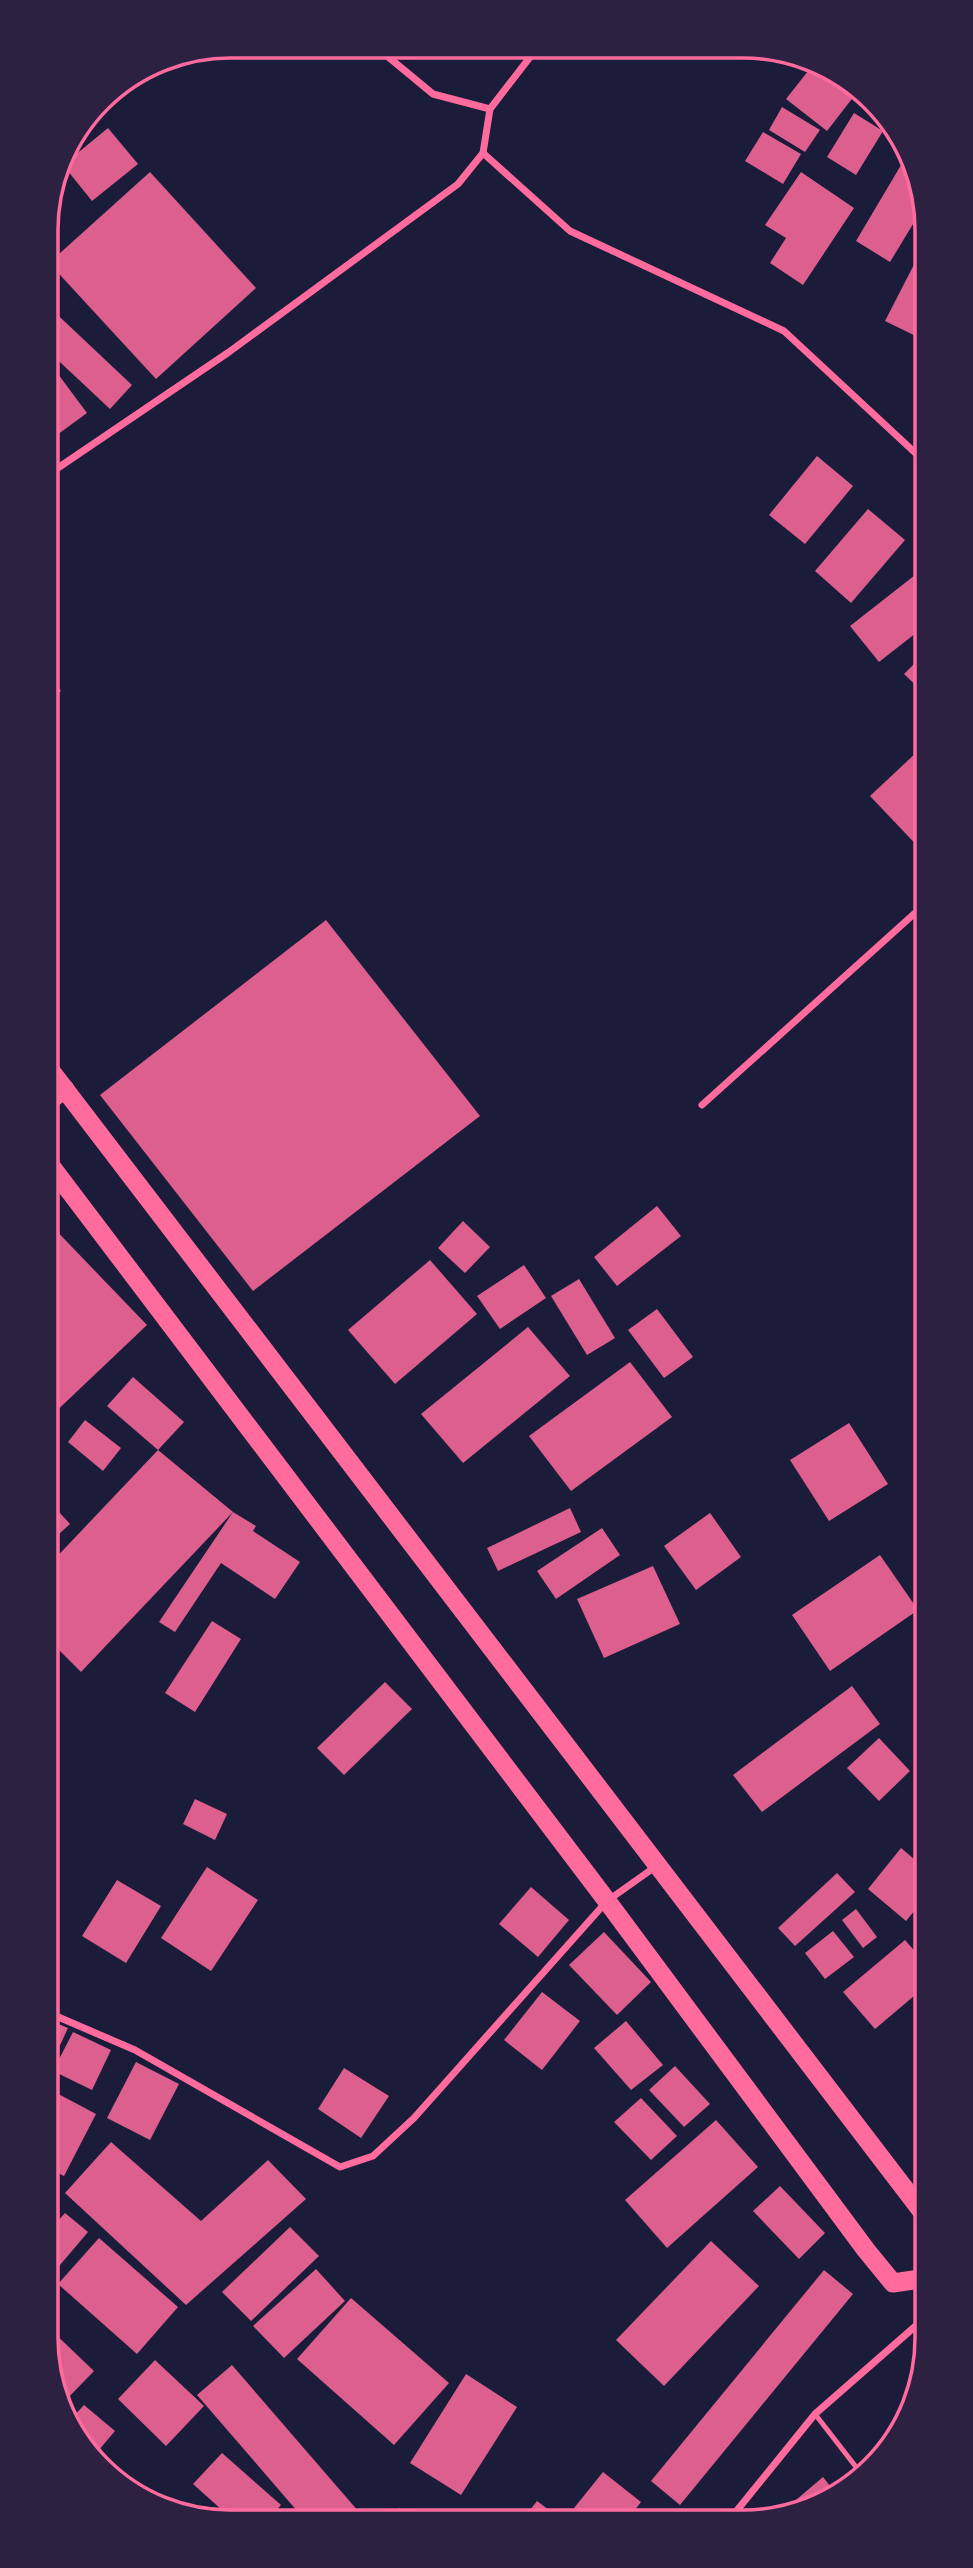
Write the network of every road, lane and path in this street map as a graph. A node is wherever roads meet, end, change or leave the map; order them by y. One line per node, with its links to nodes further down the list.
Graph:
1 (390, 58): 3 (street)
2 (529, 58): 3 (street)
3 (490, 109): 4 (street)
4 (483, 153): 5 (street); 6 (street)
5 (915, 453)
6 (58, 468)
7 (915, 913): 11 (street)
8 (58, 1081): 9 (highway)
9 (65, 1090): 10 (highway); 13 (highway)
10 (58, 1095)
11 (702, 1105)
12 (58, 1176): 14 (highway)
13 (657, 1865): 14 (street); 16 (highway)
14 (607, 1901): 15 (street); 17 (highway)
15 (58, 2017)
16 (915, 2201)
17 (915, 2280)
18 (915, 2326): 19 (street)
19 (815, 2414): 20 (lane); 21 (street)
20 (856, 2468)
21 (737, 2510)

